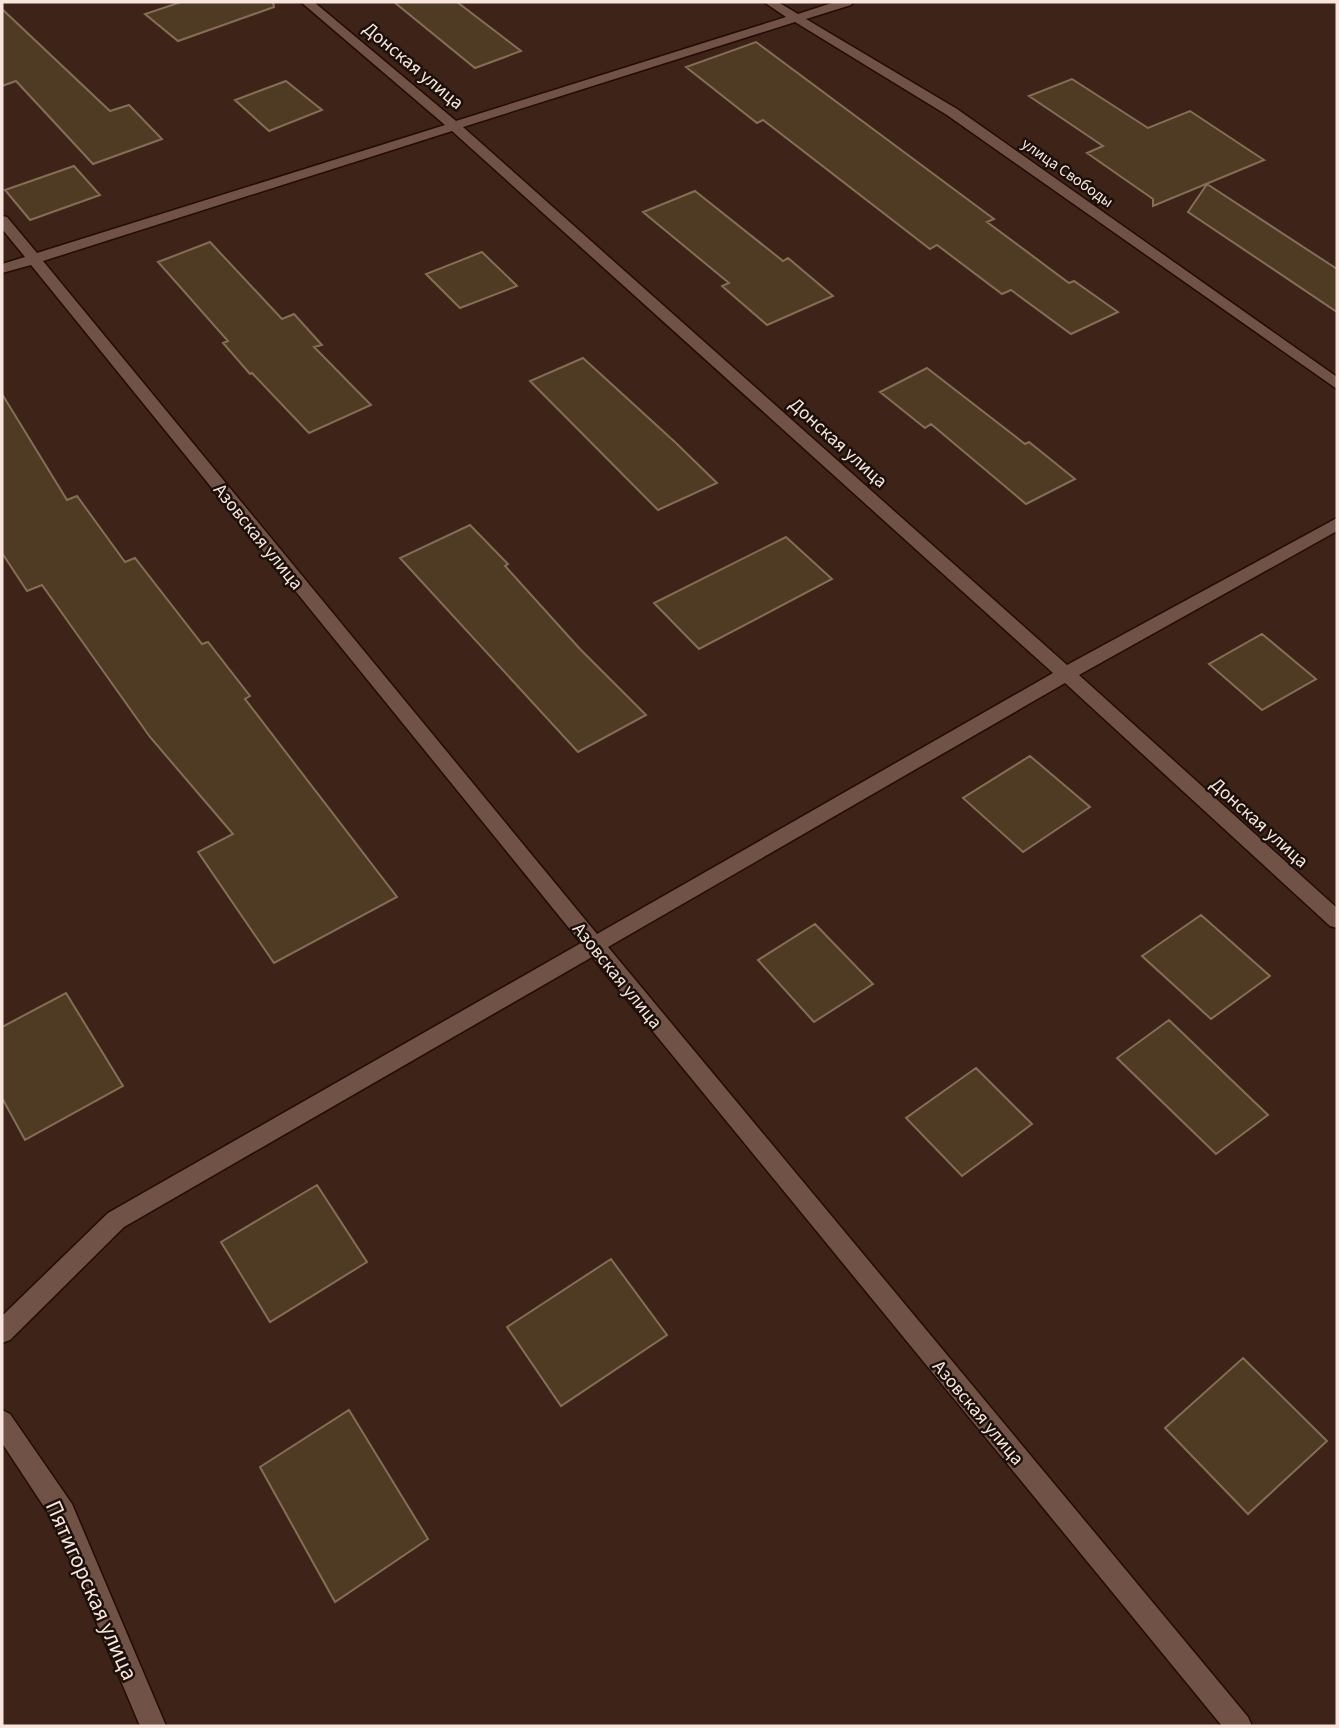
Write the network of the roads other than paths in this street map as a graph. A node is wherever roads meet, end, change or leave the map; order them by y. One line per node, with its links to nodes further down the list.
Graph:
1 (307, 2): 5 (street, Донская улица)
2 (769, 2): 4 (street, улица Свободы)
3 (846, 2): 4 (street)
4 (795, 18): 5 (street); 9 (street, улица Свободы)
5 (454, 126): 7 (street); 11 (street, Донская улица)
6 (2, 220): 7 (street, Азовская улица)
7 (33, 259): 8 (street); 13 (street, Азовская улица)
8 (2, 269)
9 (1337, 384)
10 (1337, 524): 11 (street)
11 (1066, 674): 12 (street, Донская улица); 13 (street)
12 (1337, 920)
13 (594, 945): 14 (street); 17 (street, Азовская улица)
14 (2, 1332)
15 (2, 1422): 16 (street, Пятигорская улица)
16 (153, 1726)
17 (1239, 1726)

